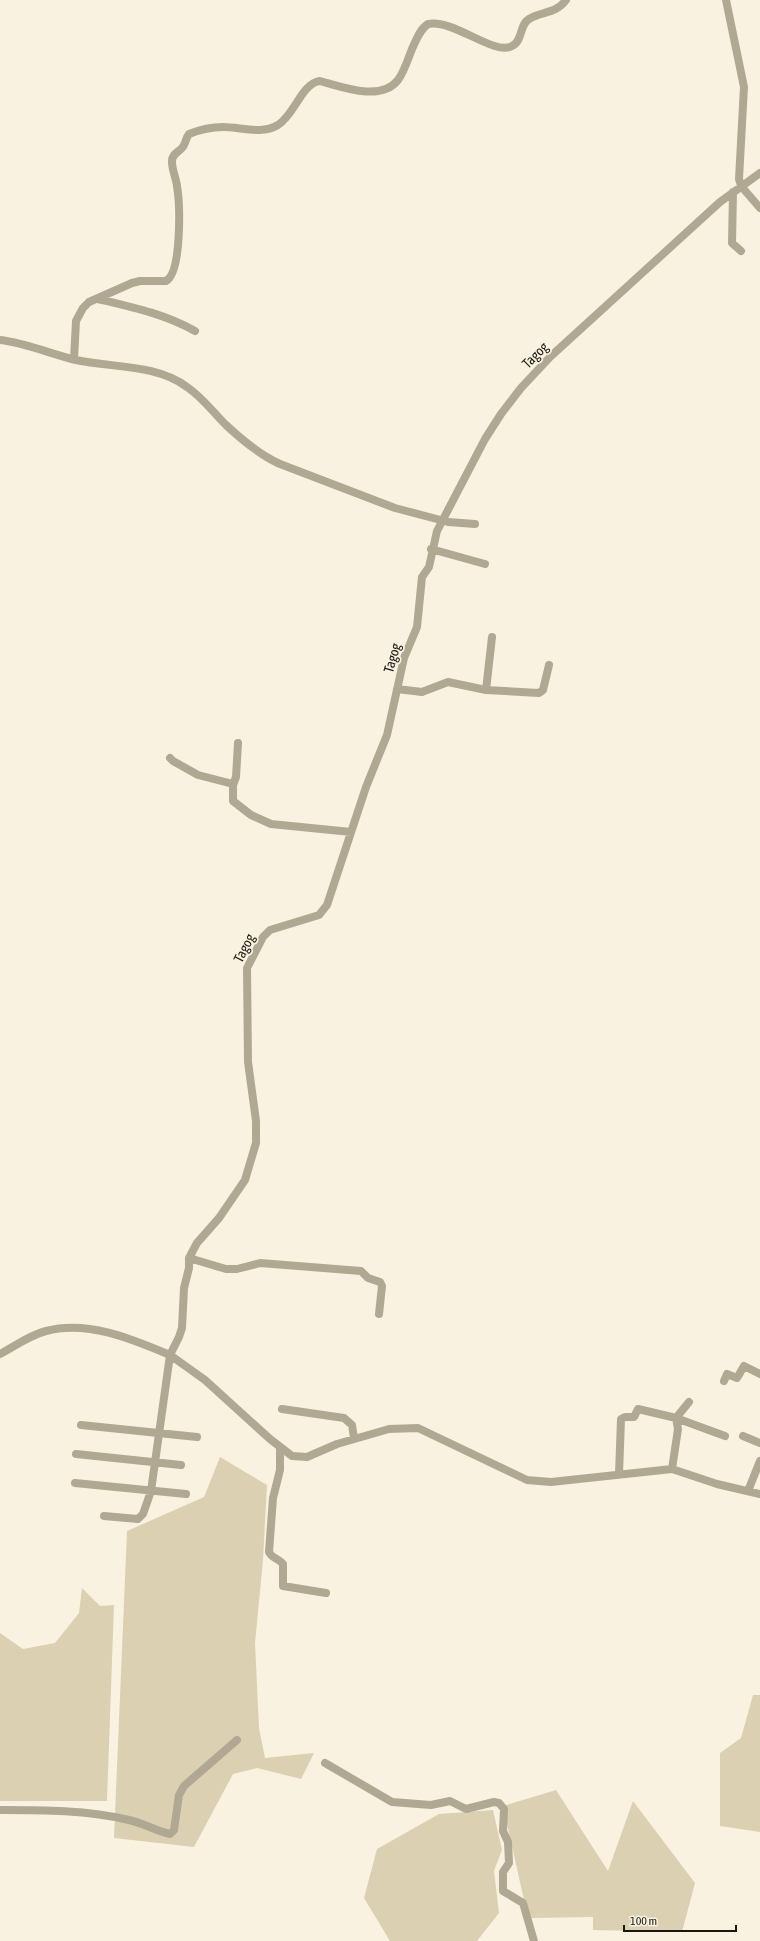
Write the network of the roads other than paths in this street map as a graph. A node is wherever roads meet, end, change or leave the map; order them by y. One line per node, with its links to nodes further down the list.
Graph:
1 (566, 0): 8 (street)
2 (726, 0): 4 (street)
3 (760, 173): 4 (street, Tagog)
4 (741, 186): 5 (street, Tagog); 6 (street)
5 (733, 192): 7 (street); 12 (street, Tagog)
6 (760, 208)
7 (741, 251)
8 (98, 299): 9 (street); 11 (street)
9 (195, 331)
10 (0, 340): 11 (street)
11 (74, 359): 12 (street)
12 (442, 521): 13 (street); 14 (street, Tagog)
13 (475, 524)
14 (431, 549): 15 (street); 18 (street, Tagog)
15 (485, 564)
16 (492, 637): 19 (street)
17 (549, 665): 19 (street)
18 (397, 689): 19 (street); 23 (street, Tagog)
19 (486, 690)
20 (238, 743): 22 (street)
21 (170, 758): 22 (street)
22 (233, 785): 23 (street)
23 (351, 832): 24 (street, Tagog)
24 (189, 1258): 25 (street); 27 (street)
25 (378, 1314)
26 (0, 1354): 27 (street)
27 (170, 1355): 34 (street); 40 (street)
28 (760, 1374): 29 (street)
29 (724, 1381)
30 (689, 1402): 32 (street)
31 (282, 1409): 38 (street)
32 (676, 1418): 35 (street); 45 (street); 46 (street)
33 (80, 1425): 34 (street)
34 (158, 1433): 37 (street); 43 (street)
35 (725, 1436)
36 (743, 1436): 39 (street)
37 (196, 1437)
38 (354, 1438): 40 (street); 46 (street)
39 (760, 1443)
40 (280, 1447): 53 (street)
41 (76, 1454): 43 (street)
42 (760, 1461): 49 (street)
43 (154, 1463): 44 (street); 48 (street)
44 (181, 1465)
45 (672, 1469): 46 (street); 49 (street)
46 (619, 1474)
47 (75, 1483): 48 (street)
48 (151, 1490): 50 (street); 52 (street)
49 (748, 1491): 51 (street)
50 (186, 1494)
51 (760, 1494)
52 (104, 1516)
53 (326, 1593)
54 (237, 1740): 56 (street)
55 (325, 1764): 57 (street)
56 (0, 1810)
57 (534, 1941)

